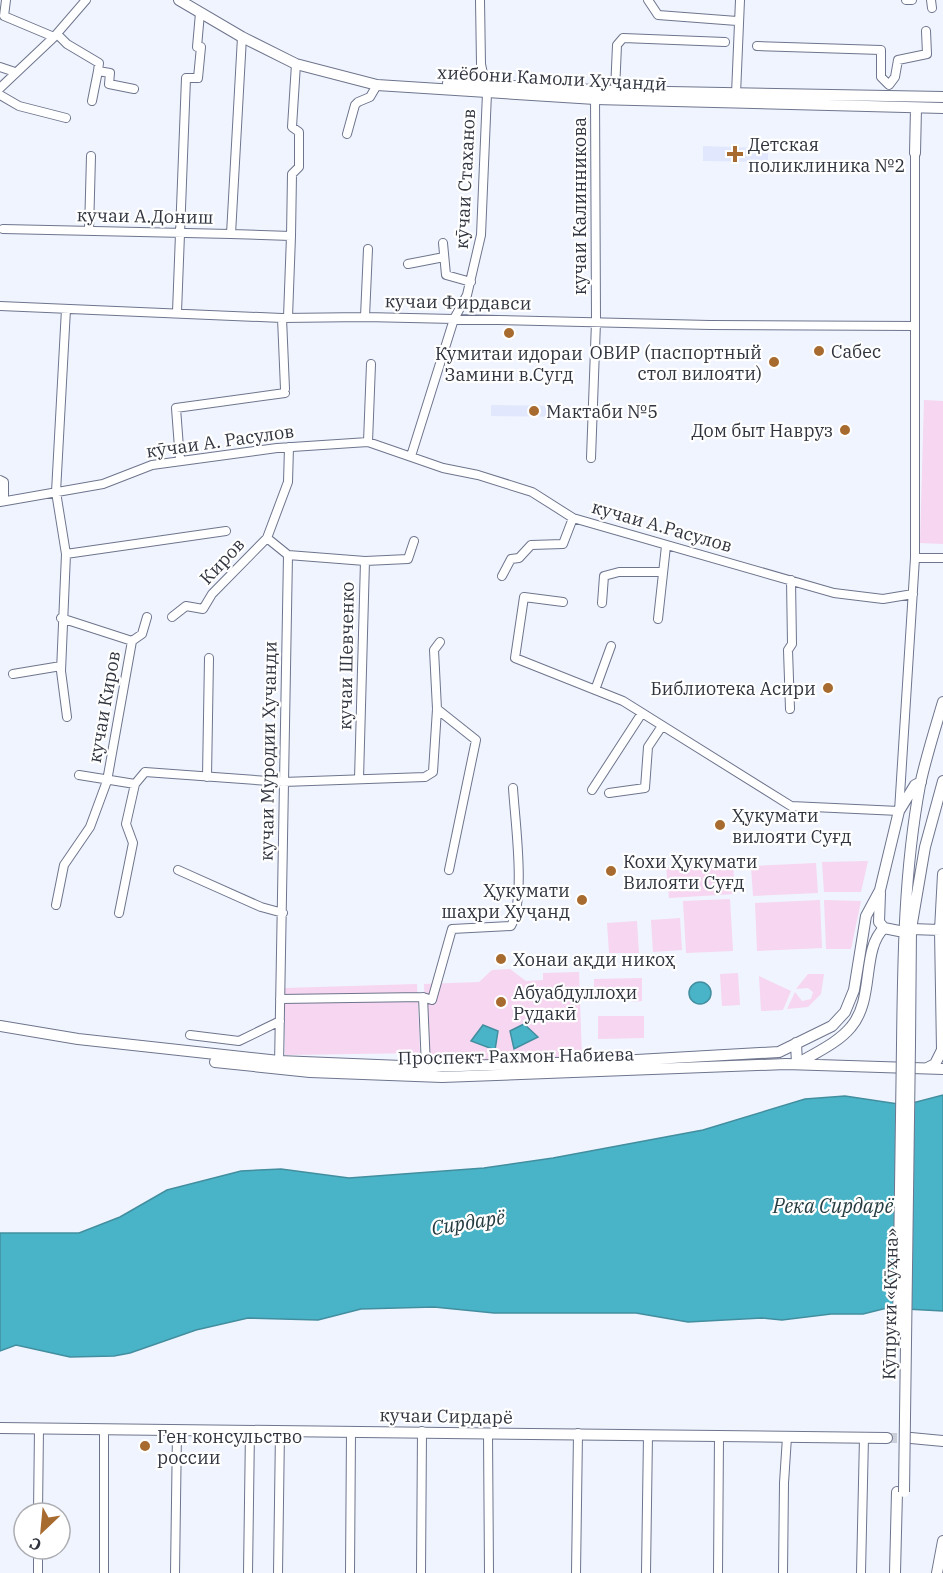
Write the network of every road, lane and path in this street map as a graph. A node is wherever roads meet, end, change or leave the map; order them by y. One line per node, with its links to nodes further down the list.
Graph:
1 (6, 0): 13 (street)
2 (86, 0): 13 (street)
3 (179, 0): 10 (main road, хиёбони Камоли Хуҷандӣ)
4 (189, 0): 24 (main road, хиёбони Камоли Хуҷандӣ)
5 (480, 0): 24 (street, кӯчаи Стаханов)
6 (648, 0): 11 (street)
7 (740, 0): 11 (street)
8 (906, 0): 9 (street)
9 (912, 0)
10 (200, 13): 14 (main road, хиёбони Камоли Хуҷандӣ); 40 (street)
11 (737, 21): 28 (street)
12 (926, 31): 26 (street)
13 (56, 35): 19 (street); 20 (street)
14 (242, 37): 17 (main road, хиёбони Камоли Хуҷандӣ); 41 (street, кучаи А.Дониш)
15 (725, 42): 25 (street)
16 (757, 46): 26 (street)
17 (296, 64): 21 (main road, хиёбони Камоли Хуҷандӣ); 42 (street)
18 (0, 67): 20 (street)
19 (98, 71): 23 (street); 31 (street)
20 (15, 72): 22 (street)
21 (376, 85): 24 (main road, хиёбони Камоли Хуҷандӣ); 35 (street)
22 (0, 88)
23 (134, 88)
24 (487, 89): 27 (main road, хиёбони Камоли Хуҷандӣ); 47 (street, кӯчаи Стаханов)
25 (615, 91): 27 (main road, хиёбони Камоли Хуҷандӣ); 28 (main road, хиёбони Камоли Хуҷандӣ)
26 (889, 91): 28 (main road, хиёбони Камоли Хуҷандӣ); 30 (main road, хиёбони Камоли Хуҷандӣ)
27 (595, 94): 32 (main road, хиёбони Камоли Хуҷандӣ); 54 (street, кучаи Калинникова)
28 (736, 94)
29 (0, 95): 34 (street)
30 (943, 97)
31 (92, 101)
32 (916, 108): 33 (main road, хиёбони Камоли Хуҷандӣ); 36 (main road)
33 (943, 108)
34 (66, 118)
35 (347, 134)
36 (915, 153): 55 (street)
37 (91, 156): 39 (street)
38 (3, 229): 39 (street, кучаи А.Дониш)
39 (89, 231): 40 (street, кучаи А.Дониш)
40 (181, 233): 41 (street, кучаи А.Дониш); 50 (street)
41 (231, 234): 42 (street)
42 (291, 236): 52 (street)
43 (443, 243): 45 (street)
44 (368, 249): 51 (street)
45 (444, 257): 46 (street); 47 (street)
46 (408, 264)
47 (471, 282): 53 (street, кӯчаи Стаханов)
48 (0, 306): 49 (street, кучаи Фирдавси)
49 (66, 309): 50 (street, кучаи Фирдавси); 63 (street)
50 (177, 312): 52 (street, кучаи Фирдавси)
51 (365, 316): 52 (street, кучаи Фирдавси); 53 (street, кучаи Фирдавси)
52 (285, 318): 61 (street)
53 (454, 319): 54 (street, кучаи Фирдавси); 59 (street, кӯчаи Стаханов)
54 (596, 322): 55 (street, кучаи Фирдавси); 60 (street, кучаи Калинникова)
55 (915, 326): 72 (street)
56 (371, 364): 57 (street)
57 (368, 442): 58 (street, кӯчаи А. Расулов); 59 (street, кӯчаи А. Расулов)
58 (289, 447): 61 (street, кӯчаи А. Расулов); 67 (street)
59 (411, 456): 65 (street, кучаи А.Расулов)
60 (591, 458)
61 (180, 461): 63 (street, кӯчаи А. Расулов)
62 (0, 480): 64 (street)
63 (56, 492): 64 (street, кӯчаи А. Расулов); 70 (street)
64 (2, 501)
65 (573, 518): 69 (street, кучаи А.Расулов); 76 (street)
66 (226, 531): 70 (street)
67 (267, 538): 71 (street); 82 (street, Киров)
68 (414, 541): 74 (street, кучаи Шевченко)
69 (666, 546): 75 (street); 77 (street, кучаи А.Расулов)
70 (66, 554): 83 (street)
71 (288, 555): 74 (street); 102 (street, кучаи Муродии Хучанди)
72 (915, 558): 73 (street); 78 (street)
73 (943, 558)
74 (365, 561): 100 (street, кучаи Шевченко)
75 (663, 572): 80 (street); 84 (street)
76 (502, 576)
77 (791, 580): 78 (street, кучаи А.Расулов); 94 (street)
78 (913, 594): 109 (street)
79 (563, 603): 91 (street)
80 (602, 603)
81 (147, 617): 85 (street)
82 (172, 617)
83 (61, 618): 85 (street, кучаи Киров); 89 (street)
84 (658, 619)
85 (132, 641): 101 (street, кучаи Киров)
86 (440, 642): 93 (street)
87 (611, 646): 91 (street)
88 (209, 658): 99 (street)
89 (61, 666): 90 (street); 96 (street)
90 (13, 674)
91 (595, 690): 95 (street)
92 (943, 702): 103 (main road)
93 (436, 709): 100 (street); 111 (street)
94 (790, 709)
95 (642, 713): 97 (street); 107 (street)
96 (67, 717)
97 (662, 726): 108 (street); 109 (street)
98 (79, 776): 101 (street, кучаи Киров)
99 (207, 777): 102 (street); 104 (street)
100 (359, 779): 102 (street)
101 (107, 781): 104 (street, кучаи Киров); 114 (street, кучаи Киров)
102 (283, 782): 116 (street, кучаи Муродии Хучанди)
103 (921, 782): 105 (main road); 109 (main road); 118 (main road)
104 (135, 784): 115 (street)
105 (941, 785): 118 (main road)
106 (513, 788): 120 (street)
107 (592, 790)
108 (609, 793)
109 (899, 811): 113 (main road)
110 (177, 870): 116 (street)
111 (449, 870)
112 (943, 874): 119 (main road)
113 (880, 890): 117 (main road); 126 (main road, Проспект Рахмон Набиева)
114 (56, 905)
115 (119, 913)
116 (282, 913): 121 (street, кучаи Муродии Хучанди)
117 (884, 928): 118 (main road); 128 (main road)
118 (907, 930): 119 (main road); 150 (main road, Кӯпруки «Кӯҳна», bridge)
119 (940, 930): 127 (main road)
120 (423, 997): 121 (street); 130 (street)
121 (280, 999): 122 (street, кучаи Муродии Хучанди)
122 (280, 1021): 125 (street); 129 (street, кучаи Муродии Хучанди)
123 (0, 1026): 129 (main road, Проспект Рахмон Набиева)
124 (0, 1032): 129 (main road, Проспект Рахмон Набиева)
125 (190, 1035)
126 (796, 1043): 128 (main road); 130 (main road, Проспект Рахмон Набиева)
127 (942, 1051): 131 (main road)
128 (797, 1064): 129 (main road, Проспект Рахмон Набиева); 131 (main road, Проспект Рахмон Набиева)
129 (279, 1065): 130 (main road, Проспект Рахмон Набиева)
130 (426, 1067)
131 (927, 1068): 132 (main road, Проспект Рахмон Набиева)
132 (943, 1069)
133 (0, 1428): 134 (main road, кучаи Сирдарё)
134 (39, 1428): 135 (main road, кучаи Сирдарё); 151 (street)
135 (104, 1430): 137 (main road, кучаи Сирдарё); 153 (street)
136 (250, 1430): 137 (main road, кучаи Сирдарё); 138 (main road, кучаи Сирдарё); 155 (street)
137 (177, 1431): 154 (street)
138 (280, 1431): 139 (main road, кучаи Сирдарё); 156 (street)
139 (351, 1431): 140 (main road, кучаи Сирдарё); 157 (street)
140 (422, 1431): 141 (main road, кучаи Сирдарё); 158 (street)
141 (488, 1432): 142 (main road, кучаи Сирдарё); 159 (street)
142 (578, 1434): 143 (main road, кучаи Сирдарё); 160 (street)
143 (648, 1435): 144 (main road, кучаи Сирдарё); 161 (street)
144 (719, 1436): 145 (main road, кучаи Сирдарё); 162 (street)
145 (787, 1437): 146 (main road, кучаи Сирдарё); 163 (street)
146 (864, 1437): 147 (main road, кучаи Сирдарё); 164 (street)
147 (887, 1437)
148 (911, 1438): 149 (main road)
149 (943, 1441)
150 (900, 1492): 165 (main road); 166 (main road)
151 (38, 1501)
152 (943, 1541): 167 (main road)
153 (104, 1573)
154 (175, 1573)
155 (248, 1573)
156 (278, 1573)
157 (350, 1573)
158 (421, 1573)
159 (489, 1573)
160 (576, 1573)
161 (646, 1573)
162 (718, 1573)
163 (783, 1573)
164 (861, 1573)
165 (895, 1573)
166 (902, 1573)
167 (937, 1573)

